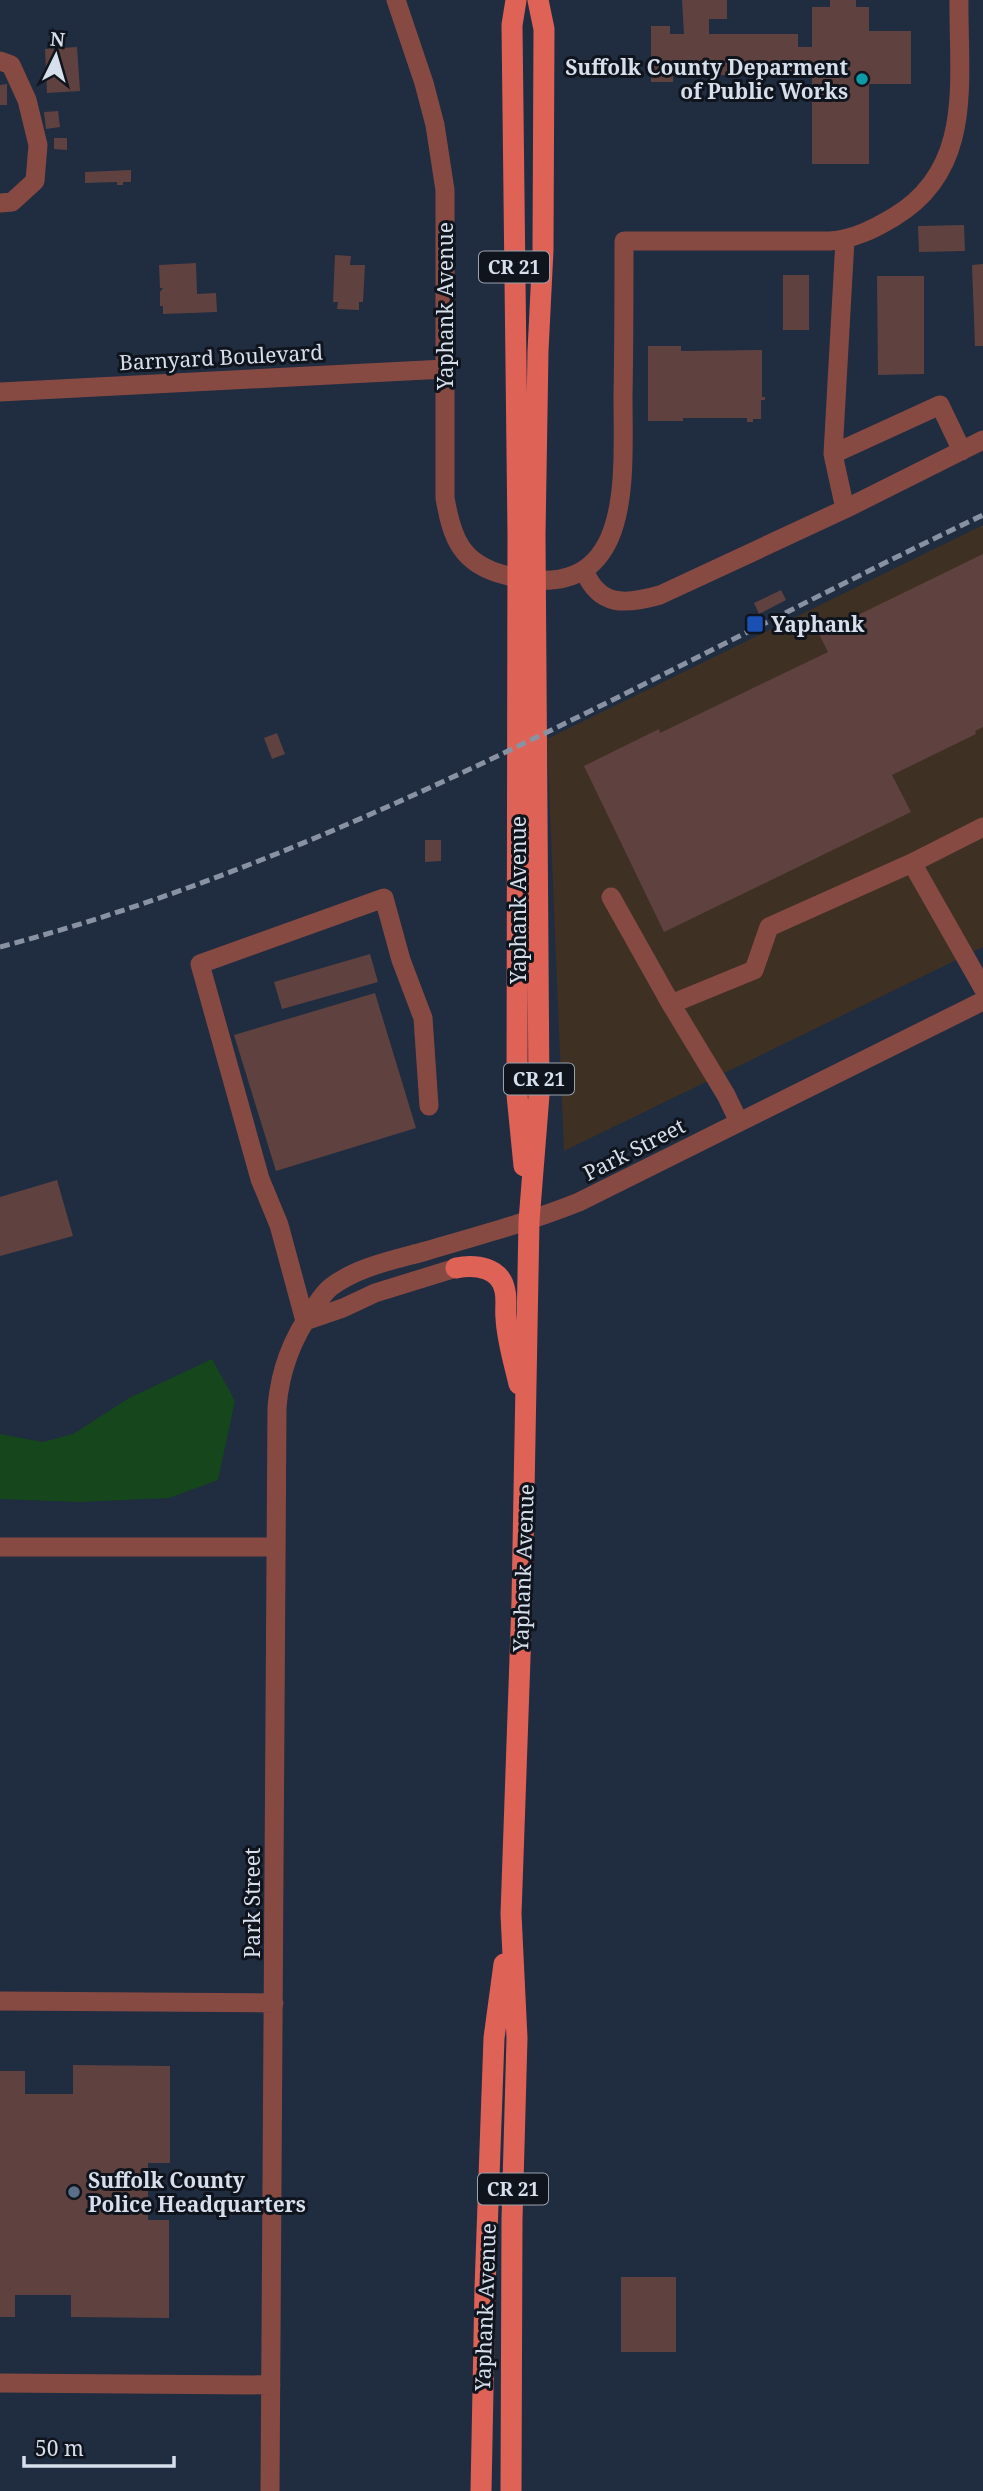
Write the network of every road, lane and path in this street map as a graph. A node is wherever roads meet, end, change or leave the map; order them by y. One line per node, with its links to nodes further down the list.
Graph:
1 (396, 0): 8 (street, Yaphank Avenue)
2 (516, 0): 14 (main road, Yaphank Avenue / CR 21)
3 (538, 0): 14 (main road, Yaphank Avenue / CR 21)
4 (959, 0): 7 (street)
5 (0, 61): 6 (street)
6 (0, 203)
7 (845, 240): 12 (street); 15 (street)
8 (445, 369): 9 (street, Barnyard Boulevard); 15 (street, Yaphank Avenue)
9 (0, 392)
10 (983, 440): 11 (street)
11 (962, 451): 12 (street); 13 (street)
12 (833, 454): 13 (street)
13 (845, 509): 15 (street)
14 (526, 535): 24 (main road, Yaphank Avenue / CR 21)
15 (584, 570)
16 (983, 827): 17 (street)
17 (912, 863): 19 (street); 21 (street)
18 (611, 897): 21 (street)
19 (983, 988)
20 (983, 1000): 23 (street, Park Street)
21 (671, 1004): 23 (street)
22 (429, 1106): 26 (street)
23 (739, 1122): 24 (street, Park Street)
24 (529, 1221): 26 (street, Park Street); 27 (main road, Yaphank Avenue / CR 21)
25 (456, 1269): 26 (street); 27 (main road)
26 (304, 1321): 29 (street, Park Street)
27 (527, 1424): 30 (main road, Yaphank Avenue / CR 21)
28 (0, 1547): 29 (street)
29 (276, 1547): 32 (street, Park Street)
30 (511, 1914): 36 (main road, Yaphank Avenue / CR 21); 37 (main road, Yaphank Avenue / CR 21)
31 (0, 2001): 32 (street)
32 (274, 2003): 34 (street, Park Street)
33 (0, 2383): 34 (street)
34 (271, 2385): 35 (street, Park Street)
35 (270, 2491)
36 (481, 2491)
37 (511, 2491)

